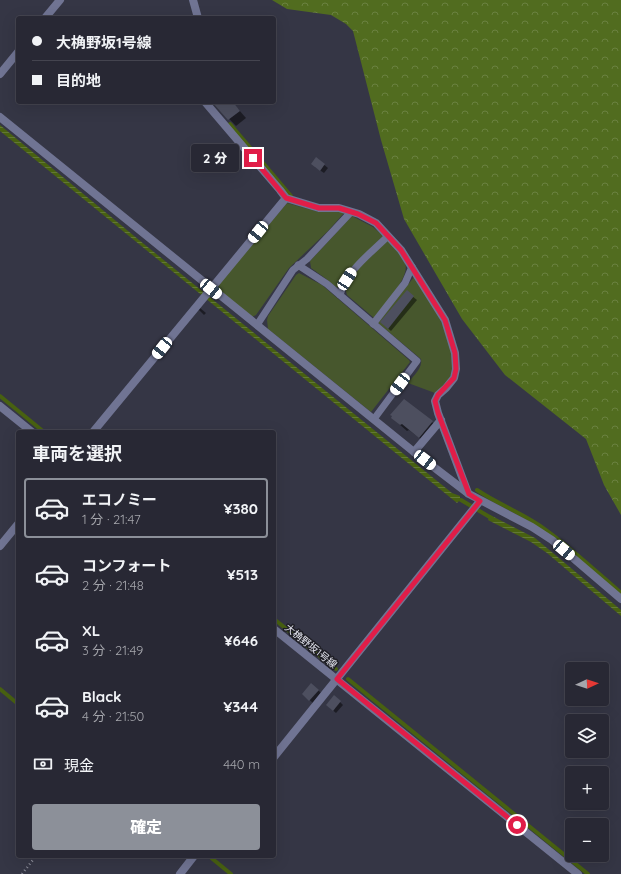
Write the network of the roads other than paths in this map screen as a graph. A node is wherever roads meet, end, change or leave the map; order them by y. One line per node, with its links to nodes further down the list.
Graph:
1 (60, 0): 3 (street)
2 (193, 0): 4 (street)
3 (48, 16)
4 (197, 16)
5 (16, 54): 6 (street)
6 (0, 74)
7 (208, 104): 9 (street)
8 (0, 117): 14 (street)
9 (286, 198): 10 (street); 14 (street)
10 (351, 212): 11 (street); 12 (lane)
11 (388, 236): 13 (street); 15 (lane)
12 (298, 266): 15 (lane); 17 (lane)
13 (412, 267): 16 (lane); 20 (street)
14 (211, 289): 17 (street); 22 (street)
15 (340, 295): 16 (lane)
16 (373, 324): 19 (lane)
17 (257, 325): 19 (street)
18 (0, 406): 21 (street)
19 (374, 419): 23 (street)
20 (441, 420): 23 (street); 24 (street)
21 (30, 430)
22 (95, 430)
23 (414, 452): 24 (street)
24 (469, 494): 25 (street)
25 (480, 501): 28 (street); 30 (street)
26 (16, 526): 27 (street)
27 (0, 546)
28 (621, 599)
29 (276, 631): 30 (street, 大桷野坂1号線)
30 (337, 679): 31 (street); 34 (street, 大桷野坂1号線)
31 (276, 755)
32 (192, 858): 33 (street)
33 (180, 874)
34 (578, 874)

